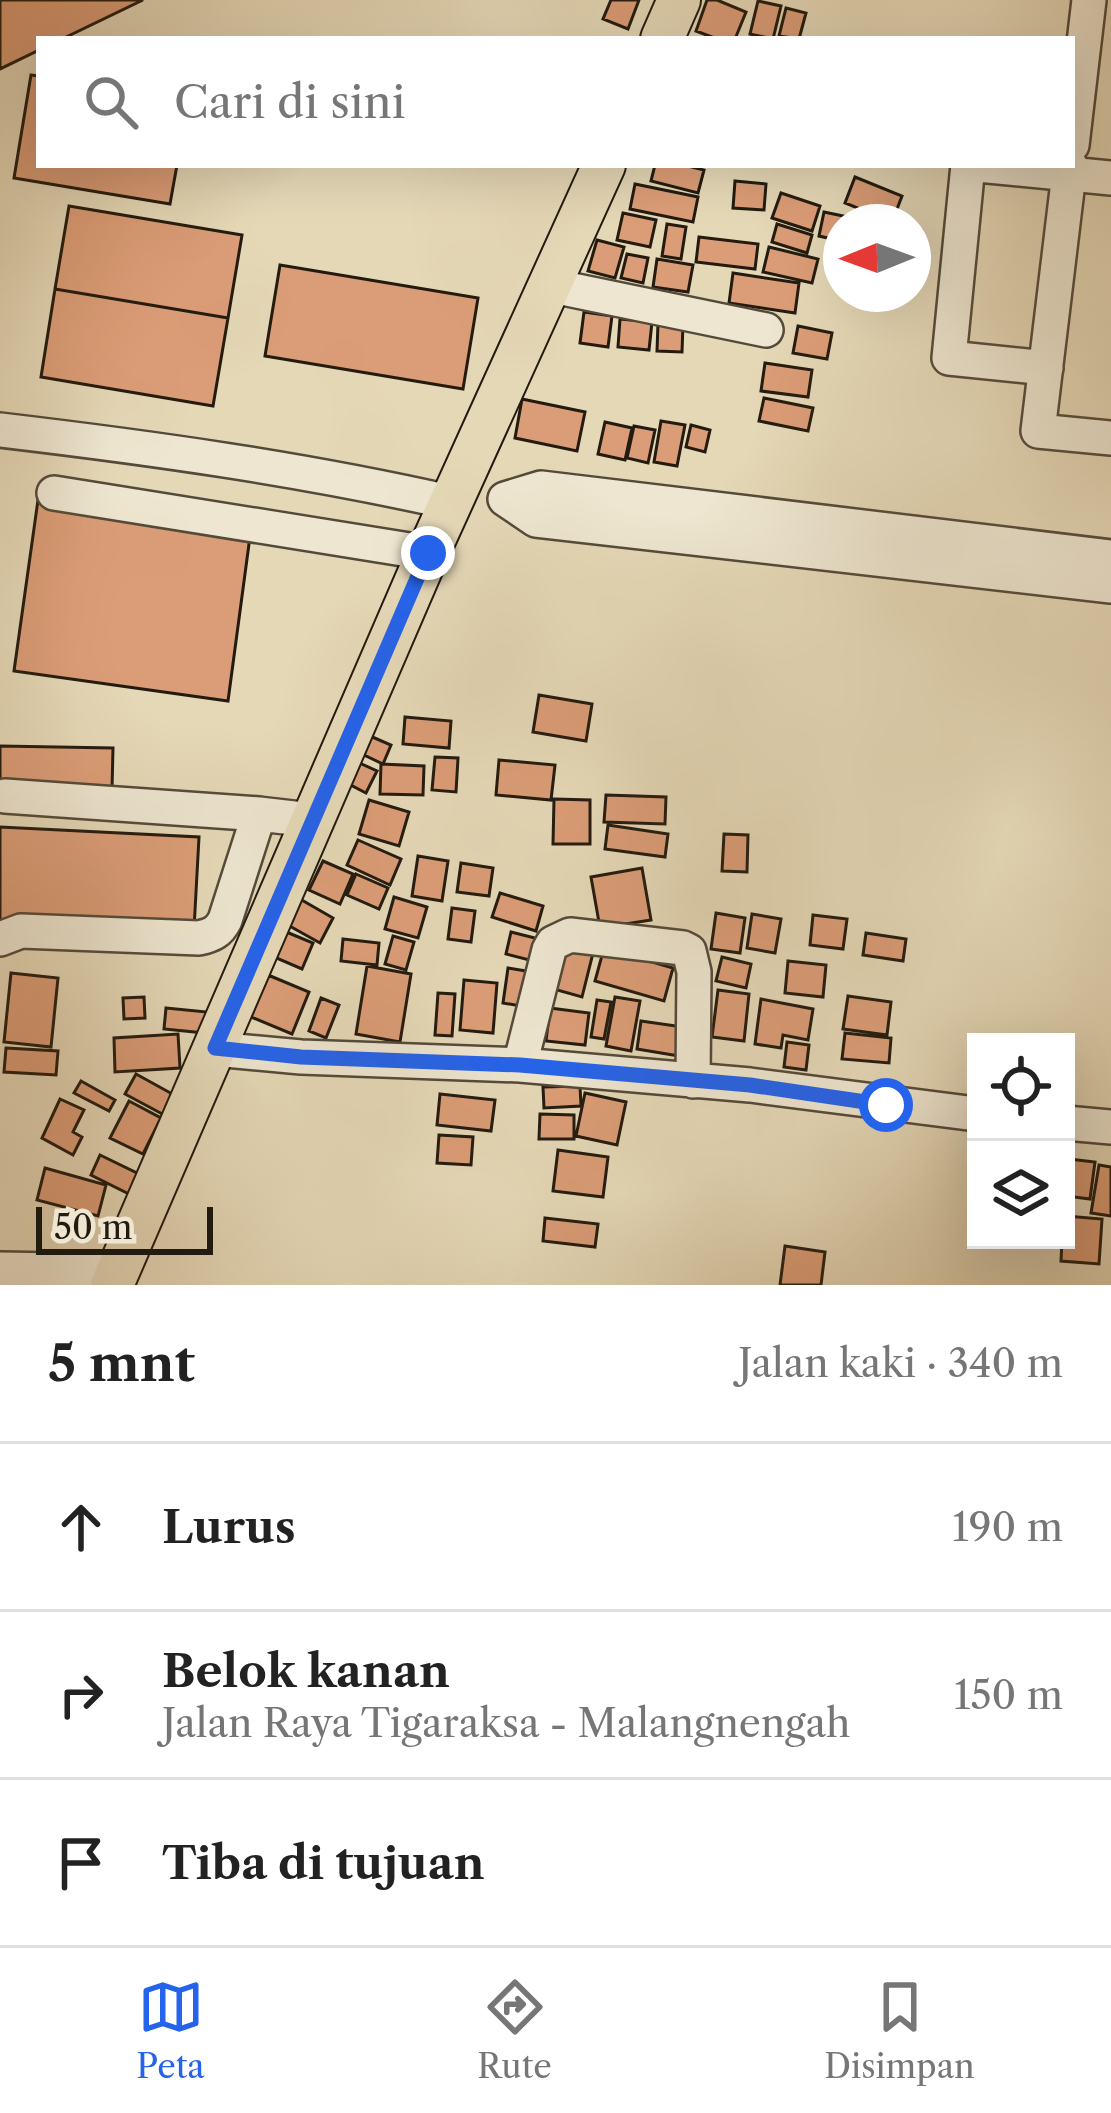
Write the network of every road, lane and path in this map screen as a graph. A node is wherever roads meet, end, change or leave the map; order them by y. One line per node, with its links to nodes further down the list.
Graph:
1 (680, 0): 3 (main road)
2 (1089, 0): 4 (street)
3 (663, 36)
4 (1075, 119)
5 (1075, 163): 9 (street)
6 (603, 168): 10 (main road)
7 (968, 168): 12 (street)
8 (1069, 168): 12 (street)
9 (1111, 178)
10 (548, 285): 11 (street); 16 (main road)
11 (766, 330)
12 (1046, 368): 14 (street)
13 (0, 430): 16 (street)
14 (1111, 438)
15 (54, 493): 18 (street)
16 (455, 496): 17 (street); 18 (main road)
17 (505, 499): 19 (street); 20 (street)
18 (428, 553): 23 (main road)
19 (1111, 557)
20 (1111, 586)
21 (5, 796): 22 (street)
22 (259, 814): 23 (street); 24 (street)
23 (311, 820): 25 (main road)
24 (0, 939)
25 (215, 1048): 26 (street); 32 (main road)
26 (520, 1065): 27 (street); 27 (street)
27 (693, 1081): 28 (street)
28 (967, 1113)
29 (1075, 1124): 30 (street)
30 (1111, 1127)
31 (0, 1269): 32 (street)
32 (115, 1278)

